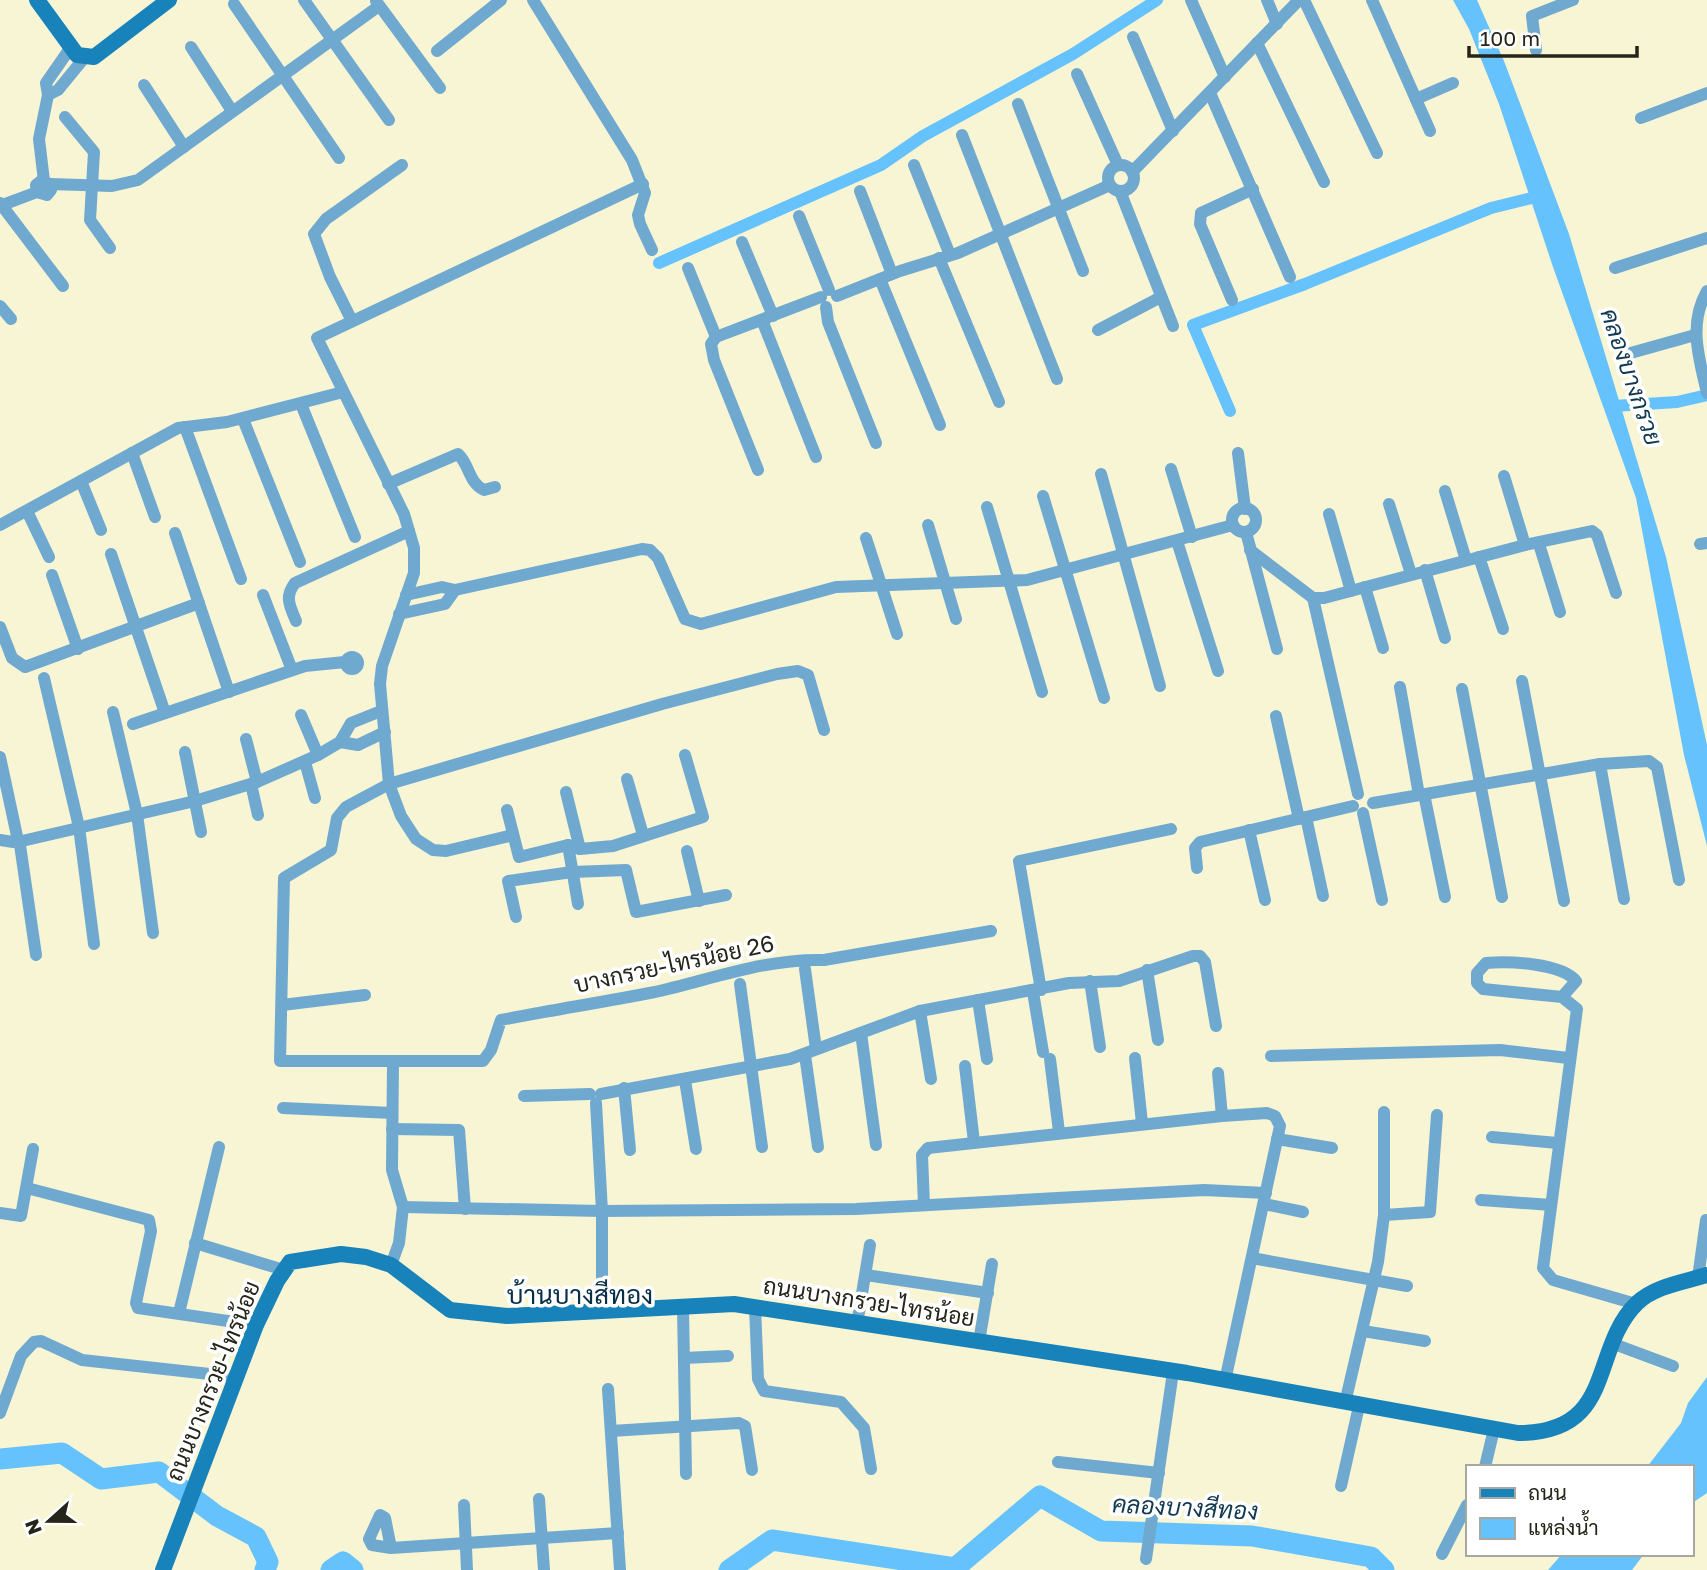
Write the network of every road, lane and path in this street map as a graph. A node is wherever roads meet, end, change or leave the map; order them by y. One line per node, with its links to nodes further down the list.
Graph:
1 (37, 0): 17 (main road)
2 (169, 0): 21 (main road)
3 (304, 0): 15 (street)
4 (501, 0): 20 (street)
5 (533, 0): 49 (street)
6 (1191, 0): 24 (street)
7 (1267, 0): 13 (street)
8 (1301, 0): 13 (street); 41 (street)
9 (1372, 0): 31 (street)
10 (1573, 0): 19 (street)
11 (377, 3): 15 (street); 27 (street)
12 (234, 4): 23 (street)
13 (1277, 24): 16 (street)
14 (1133, 37): 37 (street)
15 (331, 40): 23 (street); 36 (street)
16 (1257, 43): 24 (street); 47 (street)
17 (71, 47): 21 (main road); 30 (street)
18 (191, 47): 33 (street)
19 (1536, 50)
20 (437, 51)
21 (85, 57): 30 (street)
22 (1077, 74): 45 (street)
23 (282, 76): 33 (street); 42 (street)
24 (1225, 77): 28 (street)
25 (1453, 83): 31 (street)
26 (144, 85): 40 (street)
27 (440, 88)
28 (1210, 93): 37 (street); 52 (street)
29 (1707, 93): 35 (street)
30 (48, 95): 50 (street)
31 (1416, 99): 38 (street)
32 (1018, 104): 55 (street)
33 (232, 111): 40 (street)
34 (65, 117): 48 (street)
35 (1641, 118)
36 (389, 120)
37 (1173, 131): 46 (street)
38 (1430, 131)
39 (962, 135): 57 (street)
40 (184, 147): 48 (street)
41 (1377, 153)
42 (340, 158)
43 (402, 165): 76 (street)
44 (914, 165): 62 (street)
45 (1118, 165): 46 (street); 51 (street)
46 (1132, 172): 51 (street)
47 (1324, 182)
48 (93, 184): 50 (street); 60 (street)
49 (643, 184): 61 (street); 76 (street)
50 (44, 185): 54 (street)
51 (1115, 188): 55 (street); 71 (street)
52 (1253, 189): 66 (street); 72 (street)
53 (860, 191): 67 (street)
54 (1, 205): 68 (street)
55 (1058, 208): 57 (street); 65 (street)
56 (799, 216): 70 (street)
57 (1000, 233): 62 (street); 82 (street)
58 (1707, 238): 64 (street)
59 (742, 242): 74 (street)
60 (110, 248)
61 (652, 250)
62 (945, 257): 67 (street); 85 (street)
63 (688, 268): 80 (street)
64 (1615, 268)
65 (1083, 271)
66 (1290, 276)
67 (886, 277): 70 (street); 88 (street)
68 (63, 286)
69 (1707, 291): 79 (street)
70 (828, 297): 74 (street); 90 (street)
71 (1161, 297): 77 (street); 78 (street)
72 (1232, 300)
73 (0, 306): 75 (street)
74 (767, 318): 80 (street); 93 (street)
75 (11, 319)
76 (352, 321): 84 (street)
77 (1173, 326)
78 (1098, 330)
79 (1695, 335): 81 (street); 83 (street)
80 (716, 337): 95 (street)
81 (1627, 354)
82 (1057, 379)
83 (1706, 389)
84 (343, 392): 86 (street); 99 (street)
85 (999, 402)
86 (301, 404): 87 (street); 116 (street)
87 (243, 419): 89 (street); 128 (street)
88 (940, 425)
89 (185, 427): 91 (street); 133 (street)
90 (876, 443)
91 (132, 453): 98 (street); 108 (street)
92 (1238, 453): 105 (street)
93 (816, 457)
94 (1171, 469): 117 (street)
95 (758, 470)
96 (1101, 474): 125 (street)
97 (1504, 476): 121 (street)
98 (81, 481): 106 (street); 112 (street)
99 (388, 484): 100 (street); 113 (street)
100 (495, 487)
101 (1445, 491): 127 (street)
102 (1043, 496): 130 (street)
103 (1390, 504): 131 (street)
104 (986, 507): 134 (street)
105 (1245, 509): 111 (street); 114 (street)
106 (27, 511): 109 (street); 124 (street)
107 (1329, 514): 139 (street)
108 (155, 517)
109 (0, 525)
110 (928, 525): 135 (street)
111 (1233, 525): 114 (street); 117 (street)
112 (101, 530)
113 (409, 531): 142 (street); 148 (street)
114 (1246, 532): 122 (street)
115 (175, 533): 144 (street)
116 (355, 537)
117 (1192, 537): 119 (street)
118 (866, 538): 136 (street)
119 (1177, 541): 125 (street); 159 (street)
120 (1539, 544): 121 (street); 140 (street); 145 (street)
121 (1525, 545): 126 (street)
122 (1250, 550): 143 (street); 156 (street)
123 (111, 554): 150 (street)
124 (49, 556)
125 (1123, 556): 130 (street); 162 (street)
126 (1479, 557): 127 (street); 151 (street)
127 (1466, 560): 129 (street)
128 (300, 562)
129 (1426, 570): 131 (street); 153 (street)
130 (1065, 572): 134 (street); 167 (street)
131 (1410, 574): 137 (street)
132 (52, 575): 155 (street)
133 (241, 579)
134 (1009, 582): 135 (street); 166 (street)
135 (946, 583): 136 (street); 147 (street)
136 (882, 584): 138 (street); 152 (street)
137 (1365, 587): 139 (street); 154 (street)
138 (455, 590): 142 (street); 146 (street)
139 (1351, 591): 143 (street)
140 (1616, 593)
141 (263, 595): 158 (street)
142 (406, 596): 146 (street)
143 (1313, 598): 193 (street)
144 (200, 603): 150 (street); 165 (street)
145 (1560, 612)
146 (399, 614): 157 (street)
147 (956, 619)
148 (296, 621)
149 (0, 627): 155 (street)
150 (136, 627): 155 (street); 170 (street)
151 (1503, 629)
152 (897, 635)
153 (1445, 638)
154 (1383, 648)
155 (78, 649)
156 (1277, 649)
157 (382, 666): 158 (street); 168 (street)
158 (292, 670): 165 (street)
159 (1218, 671)
160 (44, 678): 198 (street)
161 (1521, 681): 184 (street)
162 (1160, 686)
163 (1400, 687): 190 (street)
164 (1462, 689): 188 (street)
165 (229, 692): 170 (street)
166 (1042, 692)
167 (1104, 698)
168 (381, 711): 175 (street); 177 (street)
169 (113, 712): 195 (street)
170 (165, 713): 173 (street)
171 (301, 715): 179 (street)
172 (1276, 716): 197 (street)
173 (133, 724)
174 (824, 730): 187 (street)
175 (385, 732): 177 (street); 187 (street)
176 (246, 739): 186 (street)
177 (340, 742): 179 (street)
178 (185, 752): 192 (street)
179 (318, 755): 182 (street)
180 (685, 755): 203 (street)
181 (0, 757): 204 (street)
182 (305, 762): 186 (street); 191 (street)
183 (1600, 764): 184 (street); 209 (street); 214 (street)
184 (1539, 775): 188 (street); 218 (street)
185 (627, 779): 203 (street)
186 (254, 783): 192 (street); 196 (street)
187 (389, 784): 202 (street); 233 (street)
188 (1480, 785): 190 (street); 213 (street)
189 (566, 792): 205 (street)
190 (1422, 794): 193 (street); 212 (street)
191 (314, 797)
192 (195, 801): 195 (street); 201 (street)
193 (1358, 804): 197 (street); 216 (street)
194 (507, 810): 202 (street)
195 (137, 814): 198 (street); 222 (street)
196 (258, 815)
197 (1303, 818): 200 (street); 211 (street)
198 (79, 827): 204 (street); 223 (street)
199 (1171, 830): 229 (street)
200 (1250, 830): 207 (street); 215 (street)
201 (201, 832)
202 (513, 835): 205 (street)
203 (643, 835): 205 (street)
204 (15, 841): 224 (street)
205 (574, 847): 208 (street)
206 (687, 851): 217 (street)
207 (1197, 868)
208 (572, 872): 217 (street); 219 (street); 220 (street)
209 (1679, 880)
210 (726, 895): 217 (street)
211 (1323, 896)
212 (1445, 897)
213 (1502, 897)
214 (1624, 899)
215 (1265, 900)
216 (1382, 900)
217 (699, 901)
218 (1564, 901)
219 (578, 904)
220 (516, 917)
221 (991, 931): 244 (street, บางกรวย-ไทรน้อย 26)
222 (153, 933)
223 (94, 944)
224 (36, 955)
225 (804, 968): 239 (street)
226 (1147, 970): 227 (street); 235 (street); 237 (street)
227 (1090, 981): 229 (street); 238 (street)
228 (740, 984): 246 (street)
229 (1037, 991): 232 (street); 260 (street)
230 (365, 996): 233 (street)
231 (1562, 997): 231 (street); 242 (street)
232 (978, 1000): 234 (street); 243 (street)
233 (282, 1005): 244 (street, บางกรวย-ไทรน้อย 26)
234 (920, 1011): 236 (street); 248 (street)
235 (1216, 1026)
236 (861, 1033): 239 (street); 265 (street)
237 (1158, 1040)
238 (1100, 1047)
239 (811, 1052): 246 (street); 268 (street)
240 (1271, 1056): 242 (street)
241 (1135, 1058): 258 (street)
242 (1568, 1058): 264 (street)
243 (987, 1059)
244 (393, 1062): 255 (street)
245 (965, 1066): 263 (street)
246 (751, 1068): 249 (street); 267 (street)
247 (1218, 1073): 257 (street)
248 (931, 1079)
249 (685, 1080): 250 (street); 271 (street)
250 (624, 1088): 252 (street); 272 (street)
251 (524, 1096): 252 (street)
252 (596, 1097): 280 (street)
253 (283, 1108): 255 (street)
254 (1384, 1112): 283 (street)
255 (392, 1113): 259 (street)
256 (1437, 1115): 283 (street)
257 (1222, 1116): 258 (street); 262 (street)
258 (1142, 1124): 260 (street)
259 (392, 1129): 278 (street); 279 (street)
260 (1059, 1132): 263 (street)
261 (1492, 1136): 264 (street)
262 (1277, 1139): 269 (street); 274 (street)
263 (974, 1142): 276 (street)
264 (1558, 1143): 277 (street)
265 (876, 1145)
266 (219, 1147): 285 (street)
267 (762, 1147)
268 (818, 1147)
269 (1332, 1148)
270 (33, 1149): 273 (street)
271 (696, 1149)
272 (630, 1150)
273 (27, 1188): 282 (street); 302 (street)
274 (1265, 1199): 276 (street); 281 (street); 287 (street)
275 (1481, 1200): 277 (street)
276 (924, 1205): 280 (street)
277 (1551, 1205): 296 (street)
278 (403, 1208): 279 (street); 289 (street)
279 (465, 1209): 280 (street)
280 (602, 1211): 300 (street)
281 (1303, 1212)
282 (0, 1213)
283 (1384, 1215): 293 (street)
284 (1706, 1220): 292 (street)
285 (195, 1243): 290 (street); 299 (street)
286 (870, 1245): 291 (street)
287 (1252, 1258): 293 (street); 312 (street)
288 (992, 1264): 295 (street)
289 (391, 1265): 290 (main road, ถนนบางกรวย-ไทรน้อย); 300 (main road, ถนนบางกรวย-ไทรน้อย)
290 (284, 1270): 302 (main road, ถนนบางกรวย-ไทรน้อย)
291 (866, 1275): 295 (street); 301 (street)
292 (1704, 1276): 296 (main road)
293 (1376, 1280): 294 (street); 303 (street)
294 (1407, 1286)
295 (988, 1293): 305 (street)
296 (1636, 1304): 306 (main road, ถนนบางกรวย-ไทรน้อย)
297 (755, 1307): 298 (main road, ถนนบางกรวย-ไทรน้อย); 301 (main road, ถนนบางกรวย-ไทรน้อย); 321 (street)
298 (683, 1308): 300 (main road, ถนนบางกรวย-ไทรน้อย); 308 (street)
299 (180, 1309)
300 (601, 1311)
301 (857, 1324): 305 (main road, ถนนบางกรวย-ไทรน้อย)
302 (256, 1325): 311 (main road, ถนนบางกรวย-ไทรน้อย)
303 (1363, 1331): 304 (street); 314 (street)
304 (1425, 1341)
305 (979, 1342): 310 (main road, ถนนบางกรวย-ไทรน้อย)
306 (1614, 1344): 309 (street); 317 (main road, ถนนบางกรวย-ไทรน้อย)
307 (728, 1356): 308 (street)
308 (684, 1358): 316 (street)
309 (1673, 1366)
310 (1173, 1372): 312 (main road, ถนนบางกรวย-ไทรน้อย); 323 (street)
311 (237, 1377): 315 (street); 335 (main road, ถนนบางกรวย-ไทรน้อย)
312 (1225, 1381): 314 (main road, ถนนบางกรวย-ไทรน้อย)
313 (608, 1389): 318 (street)
314 (1352, 1404): 317 (main road, ถนนบางกรวย-ไทรน้อย); 325 (street)
315 (0, 1413)
316 (685, 1425): 318 (street); 322 (street); 324 (street)
317 (1494, 1429): 320 (street)
318 (611, 1431): 329 (street)
319 (1058, 1462): 323 (street)
320 (1485, 1465)
321 (871, 1469)
322 (752, 1470)
323 (1159, 1473): 333 (street)
324 (686, 1474)
325 (1341, 1486)
326 (539, 1499): 330 (street)
327 (464, 1505): 331 (street)
328 (1466, 1507): 334 (street)
329 (618, 1533): 330 (street); 338 (street)
330 (542, 1540): 331 (street); 337 (street)
331 (465, 1545): 332 (street); 336 (street)
332 (391, 1548)
333 (1147, 1554)
334 (1442, 1554)
335 (163, 1570)
336 (467, 1570)
337 (544, 1570)
338 (620, 1570)

